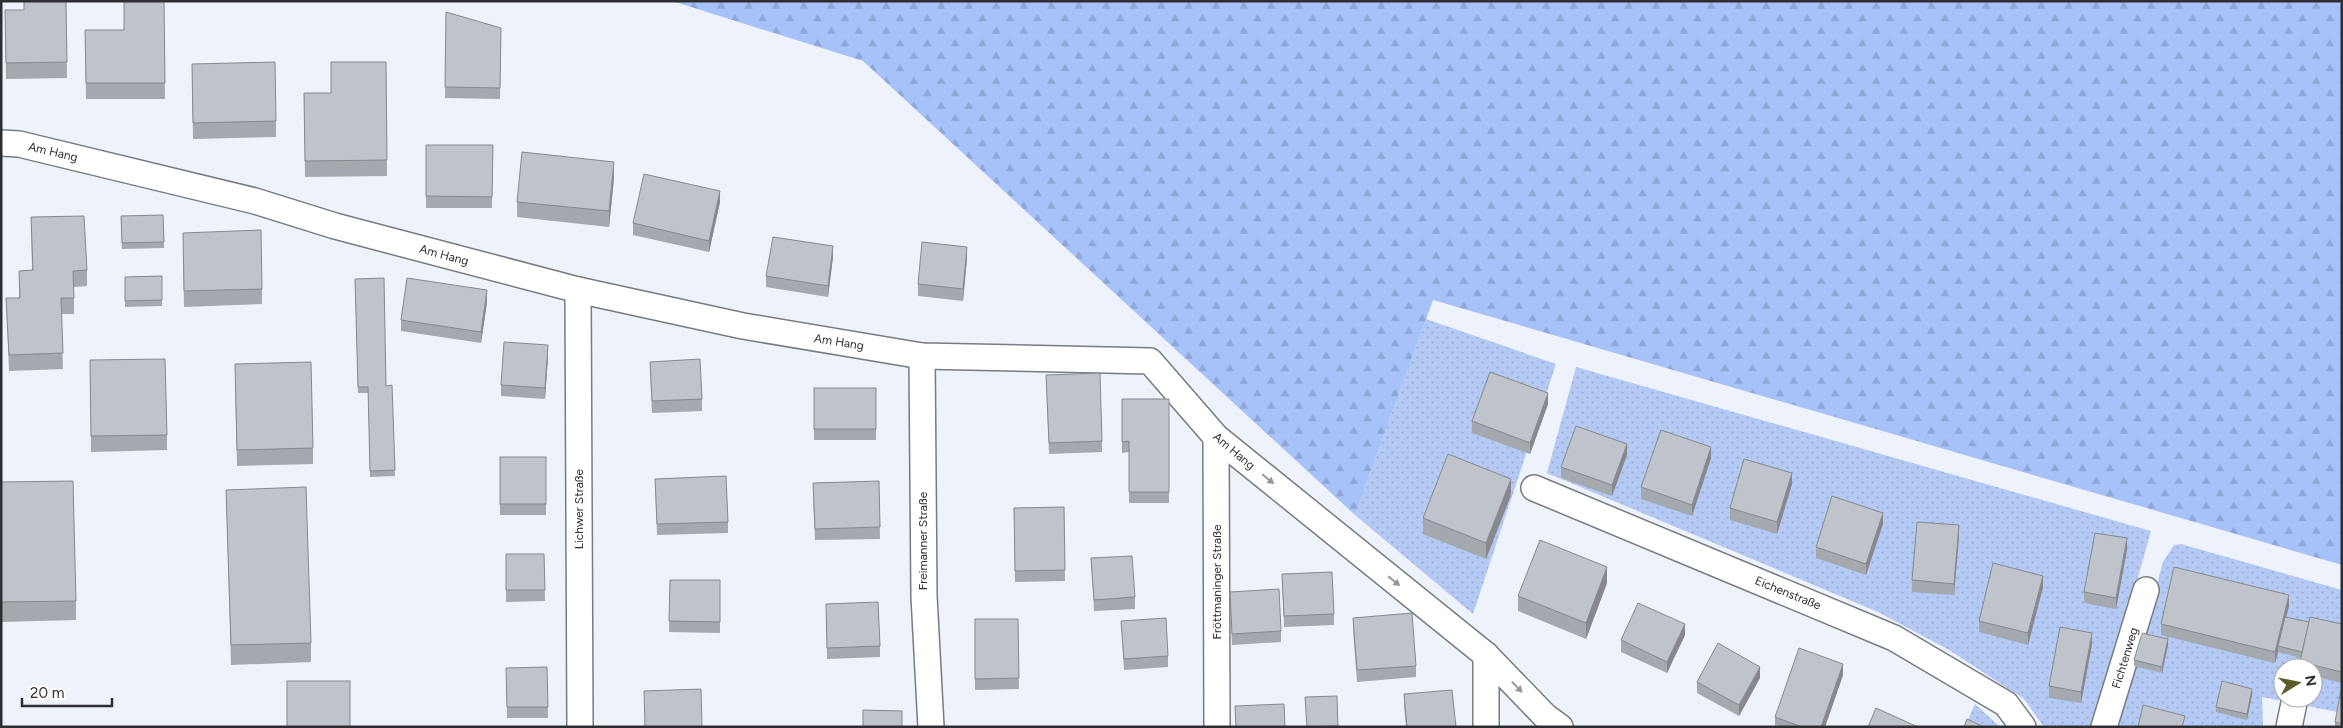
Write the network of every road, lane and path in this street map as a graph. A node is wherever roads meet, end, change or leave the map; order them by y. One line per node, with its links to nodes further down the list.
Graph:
1 (1, 142): 2 (street, Am Hang)
2 (578, 290): 3 (street, Am Hang); 8 (street, Lichwer Straße)
3 (922, 356): 4 (street, Am Hang); 9 (street, Freimanner Straße)
4 (1216, 438): 7 (street, Am Hang, one-way to 7); 10 (street, Fröttmaninger Straße)
5 (1534, 488): 13 (street, Eichenstraße)
6 (2146, 590): 14 (street, Fichtenweg)
7 (1486, 655): 11 (street); 12 (street, Am Hang, one-way to 12)
8 (580, 727)
9 (931, 727)
10 (1217, 727)
11 (1486, 727)
12 (1560, 727)
13 (2024, 727)
14 (2104, 727)

